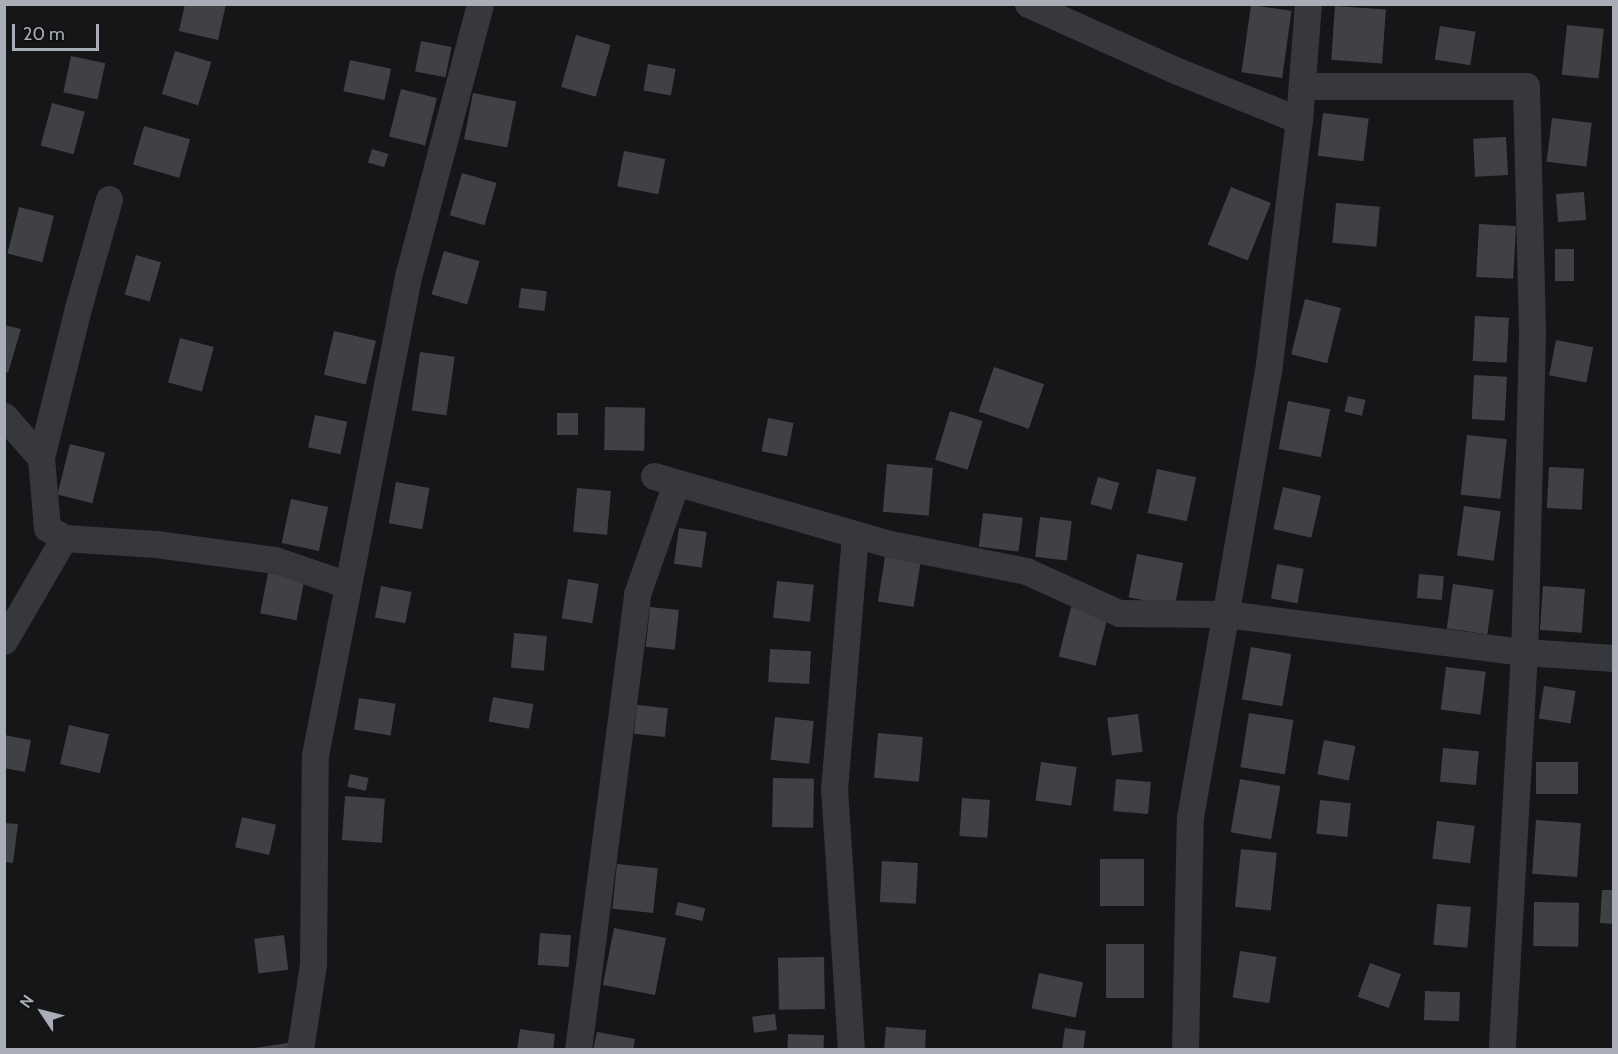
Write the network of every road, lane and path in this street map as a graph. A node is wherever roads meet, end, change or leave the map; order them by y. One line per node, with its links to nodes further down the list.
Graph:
1 (480, 4): 11 (street)
2 (1028, 4): 5 (street)
3 (1308, 4): 4 (street)
4 (1302, 86): 5 (street); 14 (street)
5 (1299, 120): 12 (street)
6 (109, 199): 8 (street)
7 (4, 416): 8 (street)
8 (41, 458): 10 (street)
9 (855, 534): 12 (street); 17 (street); 18 (street)
10 (64, 538): 11 (street); 13 (street)
11 (348, 585): 16 (street)
12 (1226, 614): 14 (street); 19 (street)
13 (4, 641)
14 (1524, 652): 15 (street); 20 (street)
15 (1614, 658)
16 (300, 1050)
17 (578, 1050)
18 (851, 1050)
19 (1185, 1050)
20 (1502, 1050)

